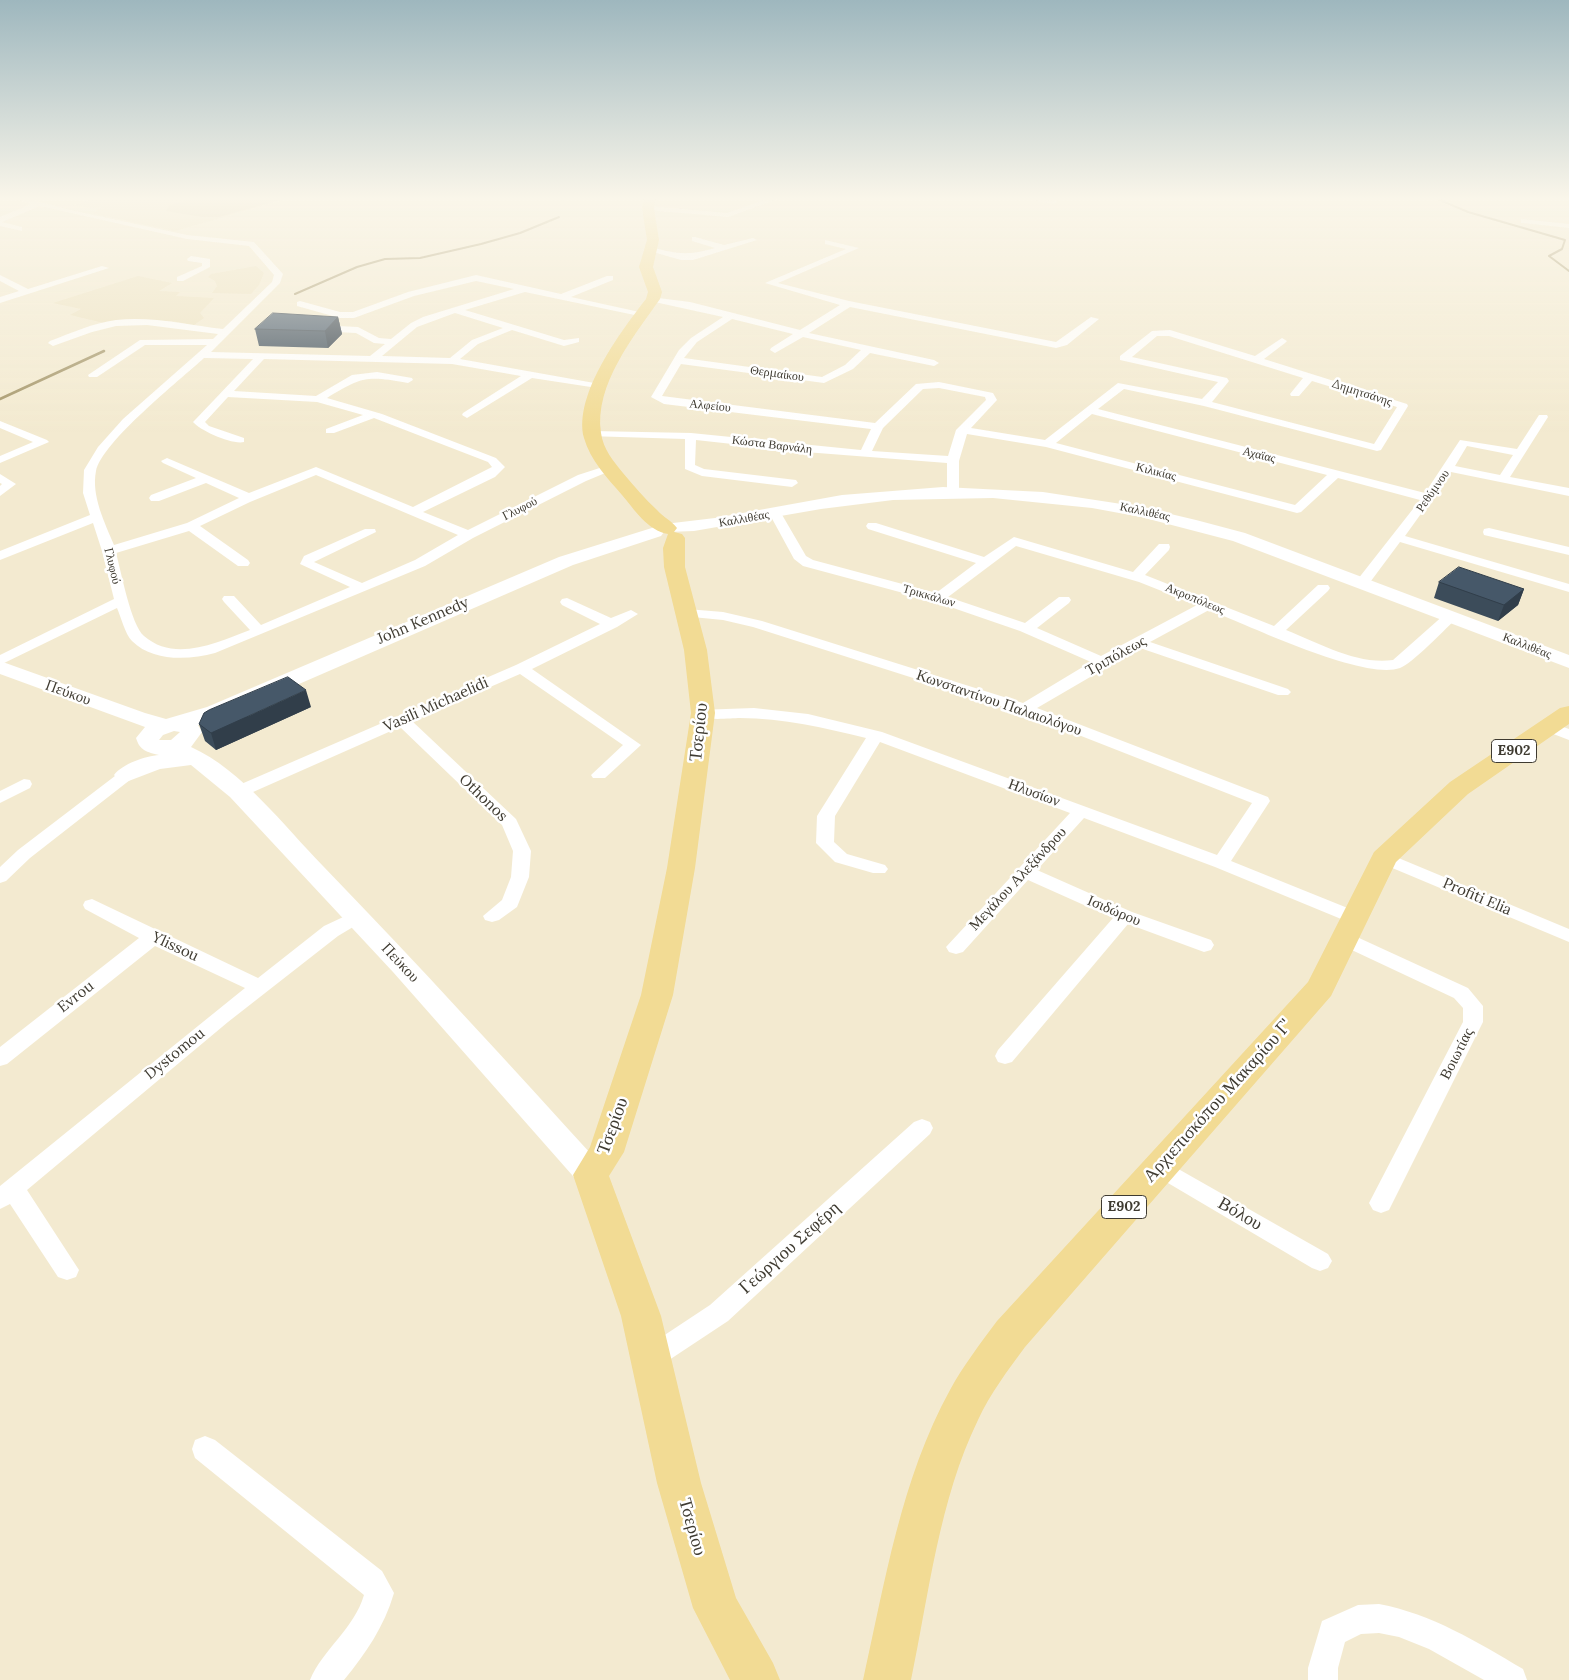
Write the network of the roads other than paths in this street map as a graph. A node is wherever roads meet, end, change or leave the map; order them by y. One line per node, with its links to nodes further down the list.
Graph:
1 (81, 275): 10 (street)
2 (188, 275): 8 (street)
3 (279, 275): 22 (street, Γλυφού)
4 (649, 275): 12 (main road)
5 (788, 275): 15 (street)
6 (0, 278): 10 (street)
7 (610, 278): 11 (street)
8 (180, 279)
9 (524, 289): 11 (street); 14 (street); 16 (street)
10 (27, 292): 13 (street)
11 (562, 297): 17 (street)
12 (653, 299): 17 (main road); 18 (street)
13 (0, 300)
14 (300, 304)
15 (848, 304): 19 (street); 23 (street)
16 (455, 310): 21 (street); 27 (street)
17 (641, 315): 42 (main road)
18 (731, 316): 23 (street); 34 (street, Αλφείου)
19 (1094, 319)
20 (305, 328): 27 (street)
21 (510, 328): 24 (street); 36 (street)
22 (226, 332): 26 (street, Γλυφού); 28 (street)
23 (801, 333): 29 (street); 30 (street)
24 (576, 340)
25 (1282, 341): 35 (street)
26 (216, 342): 31 (street, Γλυφού); 39 (street)
27 (393, 342): 33 (street)
28 (53, 343)
29 (775, 350)
30 (867, 350): 34 (street, Θερμαίκου); 37 (street)
31 (202, 355): 32 (street); 79 (street, Γλυφού)
32 (262, 356): 33 (street); 43 (street)
33 (373, 359): 36 (street)
34 (677, 360): 52 (street, Αλφείου)
35 (1257, 360): 40 (street, Δημητσάνης); 46 (street, Δημητσάνης)
36 (452, 361): 38 (street)
37 (934, 363)
38 (532, 374): 42 (street); 49 (street)
39 (93, 375)
40 (1310, 377): 44 (street); 46 (street, Δημητσάνης)
41 (408, 380): 45 (street)
42 (600, 387): 55 (main road)
43 (225, 394): 45 (street); 57 (street)
44 (1295, 394)
45 (318, 399): 48 (street)
46 (1205, 403): 47 (street)
47 (1090, 410): 58 (street); 66 (street, Αχαϊας)
48 (373, 415): 54 (street); 77 (street)
49 (467, 415)
50 (1543, 418): 59 (street)
51 (0, 424): 61 (street)
52 (878, 427): 53 (street); 60 (street)
53 (962, 430): 58 (street, Κιλικίας); 62 (street)
54 (330, 432)
55 (592, 434): 56 (street, Κώστα Βαρνάλη); 65 (main road, Τσερίου)
56 (691, 436): 60 (street, Κώστα Βαρνάλη); 70 (street)
57 (240, 440)
58 (1047, 444): 66 (street, Κιλικίας)
59 (1521, 453): 64 (street, Ρεθύμνου); 69 (street)
60 (865, 454): 62 (street, Κώστα Βαρνάλη)
61 (0, 460)
62 (953, 460): 73 (street)
63 (168, 461): 68 (street)
64 (1449, 468): 69 (street); 75 (street, Ρεθύμνου)
65 (609, 469): 84 (main road, Τσερίου); 85 (street, Γλυφού)
66 (1336, 474): 75 (street, Αχαϊας)
67 (0, 478): 71 (street)
68 (208, 478): 74 (street); 76 (street)
69 (1503, 479): 72 (street)
70 (792, 483)
71 (0, 492)
72 (1569, 492)
73 (953, 493): 78 (street, Καλλιθέας); 94 (street, Καλλιθέας)
74 (155, 498)
75 (1428, 498): 86 (street, Ρεθύμνου)
76 (246, 499): 77 (street); 80 (street)
77 (413, 512): 85 (street)
78 (775, 513): 84 (street, Καλλιθέας); 98 (street, Τρικκάλων)
79 (97, 517): 88 (street, Γλυφού); 90 (street)
80 (191, 526): 88 (street); 92 (street)
81 (872, 526): 91 (street)
82 (370, 532): 95 (street)
83 (1489, 532): 89 (street)
84 (665, 534): 104 (main road, Τσερίου); 123 (street, John Kennedy)
85 (468, 535): 95 (street, Γλυφού)
86 (1399, 538): 94 (street, Ρεθύμνου); 97 (street)
87 (1164, 547): 93 (street)
88 (109, 551): 101 (street, Γλυφού)
89 (1569, 551)
90 (0, 556)
91 (987, 562): 93 (street, Ακροπόλεως); 98 (street, Ακροπόλεως)
92 (242, 563)
93 (1136, 576): 103 (street, Ακροπόλεως)
94 (1363, 582): 106 (street, Καλλιθέας)
95 (363, 588): 109 (street, Γλυφού)
96 (1323, 588): 110 (street)
97 (1569, 588)
98 (938, 598): 108 (street, Τρικκάλων)
99 (229, 599): 109 (street)
100 (1064, 600): 108 (street)
101 (121, 601): 109 (street, Γλυφού); 112 (street)
102 (567, 602): 107 (street)
103 (1208, 605): 110 (street, Ακροπόλεως); 111 (street, Τριπόλεως)
104 (687, 613): 118 (street, Κωνσταντίνου Παλαιολόγου); 119 (main road, Τσερίου)
105 (631, 614): 107 (street, Vasili Michaelidi)
106 (1450, 617): 110 (street, Ακροπόλεως); 114 (street, Καλλιθέας)
107 (612, 624): 116 (street, Vasili Michaelidi)
108 (1026, 629): 113 (street, Τρικκάλων)
109 (260, 631)
110 (1276, 632)
111 (1140, 643): 113 (street, Τριπόλεως); 117 (street)
112 (0, 661)
113 (1102, 662): 118 (street, Τριπόλεως)
114 (1569, 662)
115 (0, 667): 123 (street, Πεύκου)
116 (521, 668): 120 (street, Vasili Michaelidi); 125 (street)
117 (1283, 692)
118 (1025, 708): 131 (street, Κωνσταντίνου Παλαιολόγου)
119 (703, 713): 122 (street, Ηλυσίων); 149 (main road, Τσερίου)
120 (402, 720): 127 (street, Vasili Michaelidi); 136 (street, Othonos)
121 (1562, 725): 130 (main road, Αρχιεπισκόπου Μακαρίου Γ' / E902)
122 (876, 735): 129 (street, Ηλυσίων); 132 (street)
123 (172, 739): 124 (street); 124 (street); 127 (street, Πεύκου)
124 (129, 772): 134 (street)
125 (600, 775)
126 (24, 784): 128 (street)
127 (238, 792): 138 (street, Πεύκου)
128 (0, 798)
129 (1081, 811): 131 (street, Ηλυσίων); 133 (street, Μεγάλου Αλεξάνδρου)
130 (1384, 858): 139 (main road, Αρχιεπισκόπου Μακαρίου Γ' / E902); 140 (street, Profiti Elia)
131 (1221, 863): 139 (street, Ηλυσίων)
132 (880, 869)
133 (1026, 872): 137 (street, Ισιδώρου); 143 (street, Μεγάλου Αλεξάνδρου)
134 (0, 877)
135 (92, 905): 141 (street, Ylissou)
136 (492, 916)
137 (1125, 916): 142 (street, Ισιδώρου); 145 (street)
138 (356, 917): 144 (street, Dystomou); 149 (street, Πεύκου)
139 (1350, 928): 148 (main road, Αρχιεπισκόπου Μακαρίου Γ' / E902); 151 (street, Βοιωτίας)
140 (1569, 936)
141 (153, 937): 144 (street, Ylissou); 146 (street, Evrou)
142 (1204, 945)
143 (956, 947)
144 (260, 987): 150 (street, Dystomou)
145 (1005, 1056)
146 (0, 1058)
147 (922, 1128): 154 (street, Γεώργιου Σεφέρη)
148 (1159, 1167): 152 (street, Βόλου); 158 (main road, Αρχιεπισκόπου Μακαρίου Γ' / E902)
149 (591, 1175): 154 (main road, Τσερίου)
150 (6, 1194): 153 (street)
151 (1380, 1203)
152 (1320, 1261)
153 (67, 1270)
154 (651, 1358): 157 (main road, Τσερίου)
155 (205, 1449): 156 (street)
156 (325, 1680)
157 (756, 1680)
158 (887, 1680)
159 (1323, 1680): 160 (street)
160 (1512, 1680)

